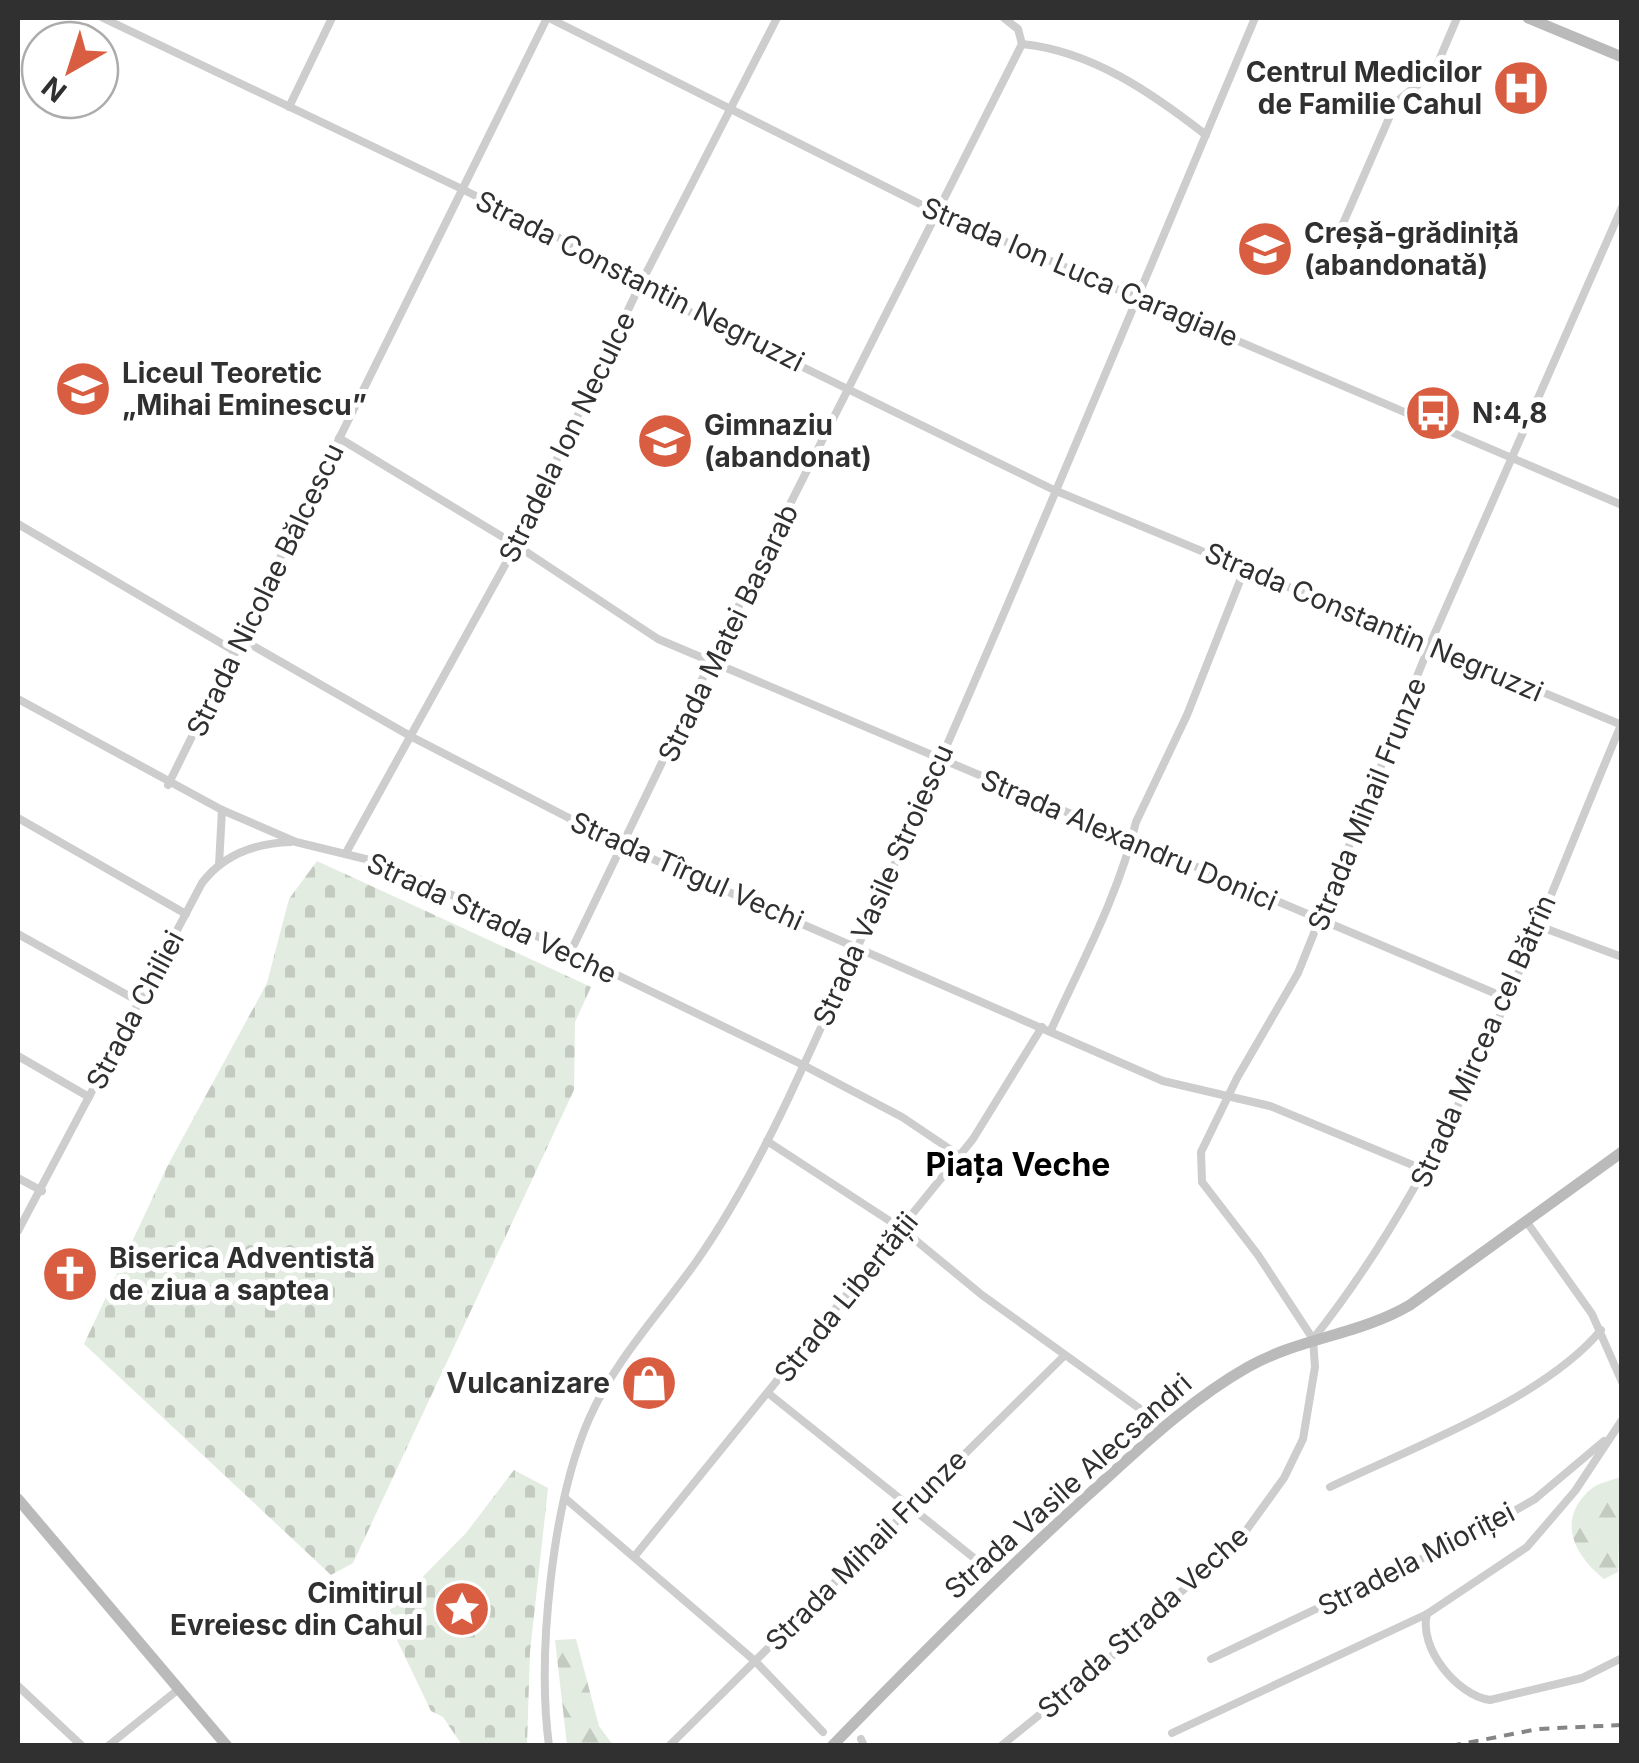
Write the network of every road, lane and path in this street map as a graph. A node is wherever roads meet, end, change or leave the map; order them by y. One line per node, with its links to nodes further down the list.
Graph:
1 (107, 18): 11 (street, Strada Constantin Negruzzi)
2 (332, 18): 11 (street)
3 (548, 18): 12 (street, Strada Ion Luca Caragiale); 14 (street, Strada Nicolae Bălcescu)
4 (777, 18): 12 (street, Stradela Ion Neculce)
5 (1004, 18): 9 (street)
6 (1255, 18): 13 (street, Strada Vasile Stroiescu)
7 (1457, 18): 17 (street)
8 (1528, 18): 10 (main road)
9 (1022, 44): 13 (street); 16 (street, Strada Matei Basarab)
10 (1622, 57)
11 (289, 106): 14 (street, Strada Constantin Negruzzi)
12 (730, 108): 16 (street, Strada Ion Luca Caragiale); 18 (street, Stradela Ion Neculce)
13 (1206, 135): 19 (street, Strada Vasile Stroiescu)
14 (462, 189): 18 (street, Strada Constantin Negruzzi); 21 (street, Strada Nicolae Bălcescu)
15 (1622, 207): 22 (street, Strada Mihail Frunze)
16 (936, 212): 19 (street, Strada Ion Luca Caragiale); 20 (street, Strada Matei Basarab)
17 (1338, 235)
18 (639, 287): 20 (street, Strada Constantin Negruzzi); 26 (street, Stradela Ion Neculce)
19 (1136, 298): 22 (street, Strada Ion Luca Caragiale); 23 (street, Strada Vasile Stroiescu)
20 (850, 388): 23 (street, Strada Constantin Negruzzi); 31 (street, Strada Matei Basarab)
21 (339, 438): 26 (street, Strada Alexandru Donici); 28 (street, Strada Nicolae Bălcescu)
22 (1512, 459): 24 (street, Strada Ion Luca Caragiale); 29 (street, Strada Mihail Frunze)
23 (1054, 490): 27 (street, Strada Constantin Negruzzi); 35 (street, Strada Vasile Stroiescu)
24 (1622, 505)
25 (18, 524): 30 (street)
26 (516, 546): 31 (street, Strada Alexandru Donici); 34 (street, Stradela Ion Neculce)
27 (1245, 568): 29 (street, Strada Constantin Negruzzi); 39 (street, Strada Libertății)
28 (243, 640): 30 (street, Strada Nicolae Bălcescu); 34 (street, Strada Tîrgul Vechi)
29 (1430, 644): 33 (street, Strada Constantin Negruzzi); 45 (street, Strada Mihail Frunze)
30 (236, 652): 36 (street, Strada Nicolae Bălcescu)
31 (710, 663): 35 (street, Strada Alexandru Donici); 41 (street, Strada Matei Basarab)
32 (18, 699): 36 (street, Strada Strada Veche)
33 (1621, 725): 46 (street, Strada Mircea cel Bătrîn)
34 (412, 737): 41 (street, Strada Tîrgul Vechi); 42 (street, Stradela Ion Neculce)
35 (939, 760): 39 (street, Strada Alexandru Donici); 48 (street, Strada Vasile Stroiescu)
36 (168, 785): 37 (street, Strada Strada Veche)
37 (222, 810): 40 (street, Strada Strada Veche); 43 (street)
38 (18, 818): 44 (street)
39 (1134, 840): 45 (street, Strada Alexandru Donici); 53 (street, Strada Libertății)
40 (296, 842): 42 (street, Strada Strada Veche); 43 (street)
41 (625, 847): 48 (street, Strada Tîrgul Vechi); 49 (street, Strada Matei Basarab)
42 (347, 851): 49 (street, Strada Strada Veche)
43 (218, 865): 44 (street, Strada Chiliei)
44 (186, 914): 52 (street, Strada Chiliei)
45 (1320, 920): 51 (street, Strada Alexandru Donici); 56 (street, Strada Mihail Frunze)
46 (1536, 924): 50 (street); 51 (street, Strada Mircea cel Bătrîn)
47 (18, 934): 52 (street)
48 (856, 944): 53 (street, Strada Tîrgul Vechi); 55 (street, Strada Vasile Stroiescu)
49 (570, 953): 55 (street, Strada Strada Veche)
50 (1622, 957)
51 (1506, 998): 61 (street, Strada Mircea cel Bătrîn)
52 (138, 1002): 57 (street, Strada Chiliei)
53 (1047, 1028): 56 (street, Strada Tîrgul Vechi); 60 (street, Strada Libertății)
54 (18, 1056): 57 (street)
55 (803, 1064): 58 (street, Strada Vasile Stroiescu); 60 (street, Strada Strada Veche)
56 (1228, 1095): 61 (street, Strada Tîrgul Vechi); 68 (street, Strada Mihail Frunze)
57 (90, 1097): 63 (street, Strada Chiliei)
58 (767, 1141): 65 (street); 76 (street, Strada Vasile Stroiescu)
59 (1622, 1152): 64 (main road, Strada Vasile Alecsandri)
60 (960, 1156): 65 (street, Strada Libertății)
61 (1427, 1171): 68 (street, Strada Mircea cel Bătrîn)
62 (18, 1178): 63 (street)
63 (42, 1191): 66 (street, Strada Chiliei)
64 (1526, 1221): 67 (street); 68 (main road, Strada Vasile Alecsandri)
65 (902, 1228): 69 (street); 71 (street, Strada Libertății)
66 (18, 1231)
67 (1601, 1330): 70 (street); 75 (street)
68 (1314, 1339): 73 (main road, Strada Vasile Alecsandri); 95 (street, Strada Strada Veche)
69 (1064, 1356): 73 (street); 78 (street, Strada Mihail Frunze)
70 (1622, 1382)
71 (768, 1393): 78 (street); 79 (street, Strada Libertății)
72 (1622, 1420): 74 (street)
73 (1164, 1426): 94 (main road, Strada Vasile Alecsandri)
74 (1608, 1438): 81 (street); 83 (street, Stradela Mioriței)
75 (1330, 1487)
76 (566, 1498): 79 (street); 92 (street, Strada Vasile Stroiescu)
77 (18, 1500): 86 (main road)
78 (910, 1504): 80 (street); 84 (street, Strada Mihail Frunze)
79 (634, 1557): 84 (street)
80 (989, 1570)
81 (1426, 1614): 82 (street); 88 (street)
82 (1622, 1658)
83 (1211, 1659)
84 (755, 1661): 87 (street); 93 (street, Strada Mihail Frunze)
85 (18, 1686): 89 (street)
86 (180, 1688): 90 (street); 91 (main road)
87 (823, 1732)
88 (1172, 1733)
89 (82, 1745)
90 (108, 1746)
91 (227, 1746)
92 (549, 1746)
93 (669, 1746)
94 (832, 1746)
95 (1001, 1746)

